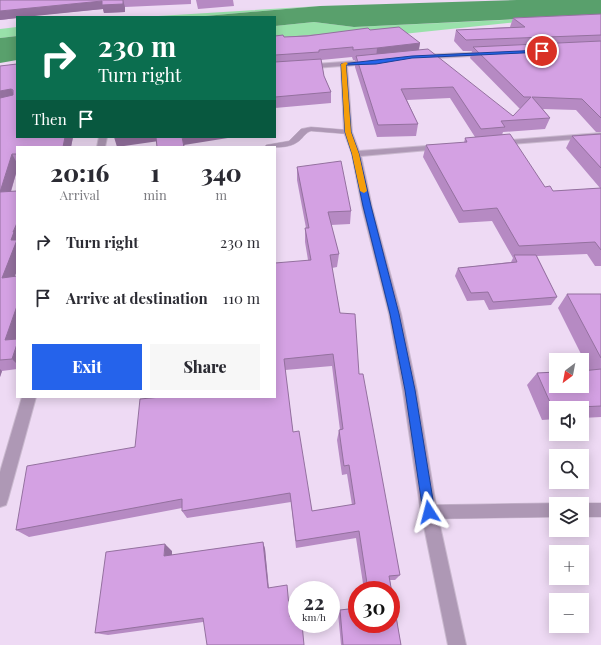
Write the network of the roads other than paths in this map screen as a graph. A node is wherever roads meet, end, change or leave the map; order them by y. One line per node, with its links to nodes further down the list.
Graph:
1 (492, 54): 2 (street)
2 (412, 57)
3 (376, 62): 4 (street)
4 (344, 64): 5 (street); 6 (street)
5 (276, 68)
6 (348, 132): 9 (lane); 11 (street)
7 (601, 135): 8 (street)
8 (489, 143)
9 (274, 146)
10 (450, 146): 11 (street)
11 (356, 154): 17 (street)
12 (29, 398): 13 (street)
13 (0, 499)
14 (549, 510): 17 (lane)
15 (589, 510): 16 (lane)
16 (601, 510)
17 (429, 512): 18 (street)
18 (457, 645)

